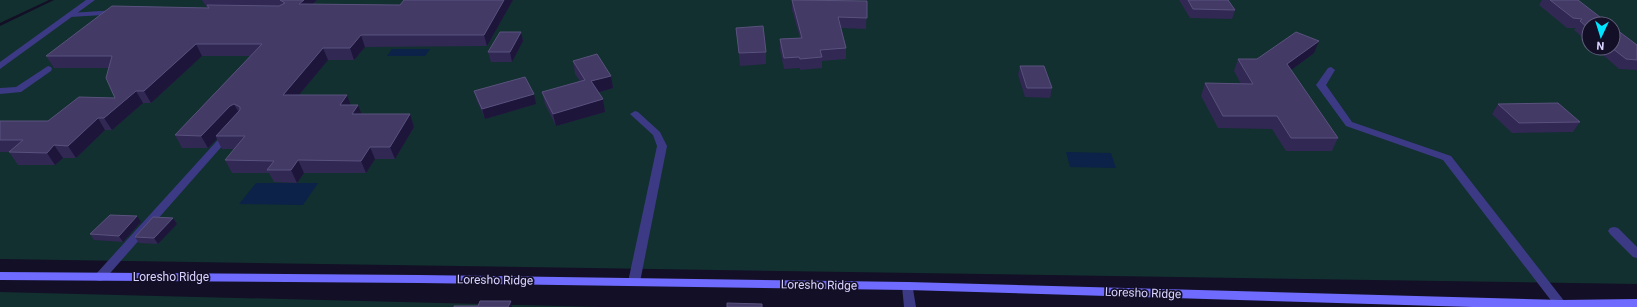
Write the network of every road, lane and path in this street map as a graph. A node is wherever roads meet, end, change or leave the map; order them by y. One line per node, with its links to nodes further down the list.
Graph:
1 (91, 0): 3 (street)
2 (127, 12): 3 (street)
3 (70, 14): 4 (street)
4 (0, 66)
5 (48, 69): 7 (street)
6 (1330, 70): 17 (street)
7 (0, 91)
8 (635, 114): 14 (street)
9 (235, 126): 13 (street)
10 (1614, 231): 11 (street)
11 (1637, 254)
12 (0, 276): 13 (main road, Loresho Ridge)
13 (100, 277): 14 (main road, Loresho Ridge)
14 (634, 282): 15 (main road, Loresho Ridge)
15 (908, 286): 17 (main road, Loresho Ridge); 19 (street)
16 (1637, 304): 18 (main road, Loresho Ridge)
17 (1561, 305): 18 (main road, Loresho Ridge)
18 (1617, 305)
19 (910, 307)

